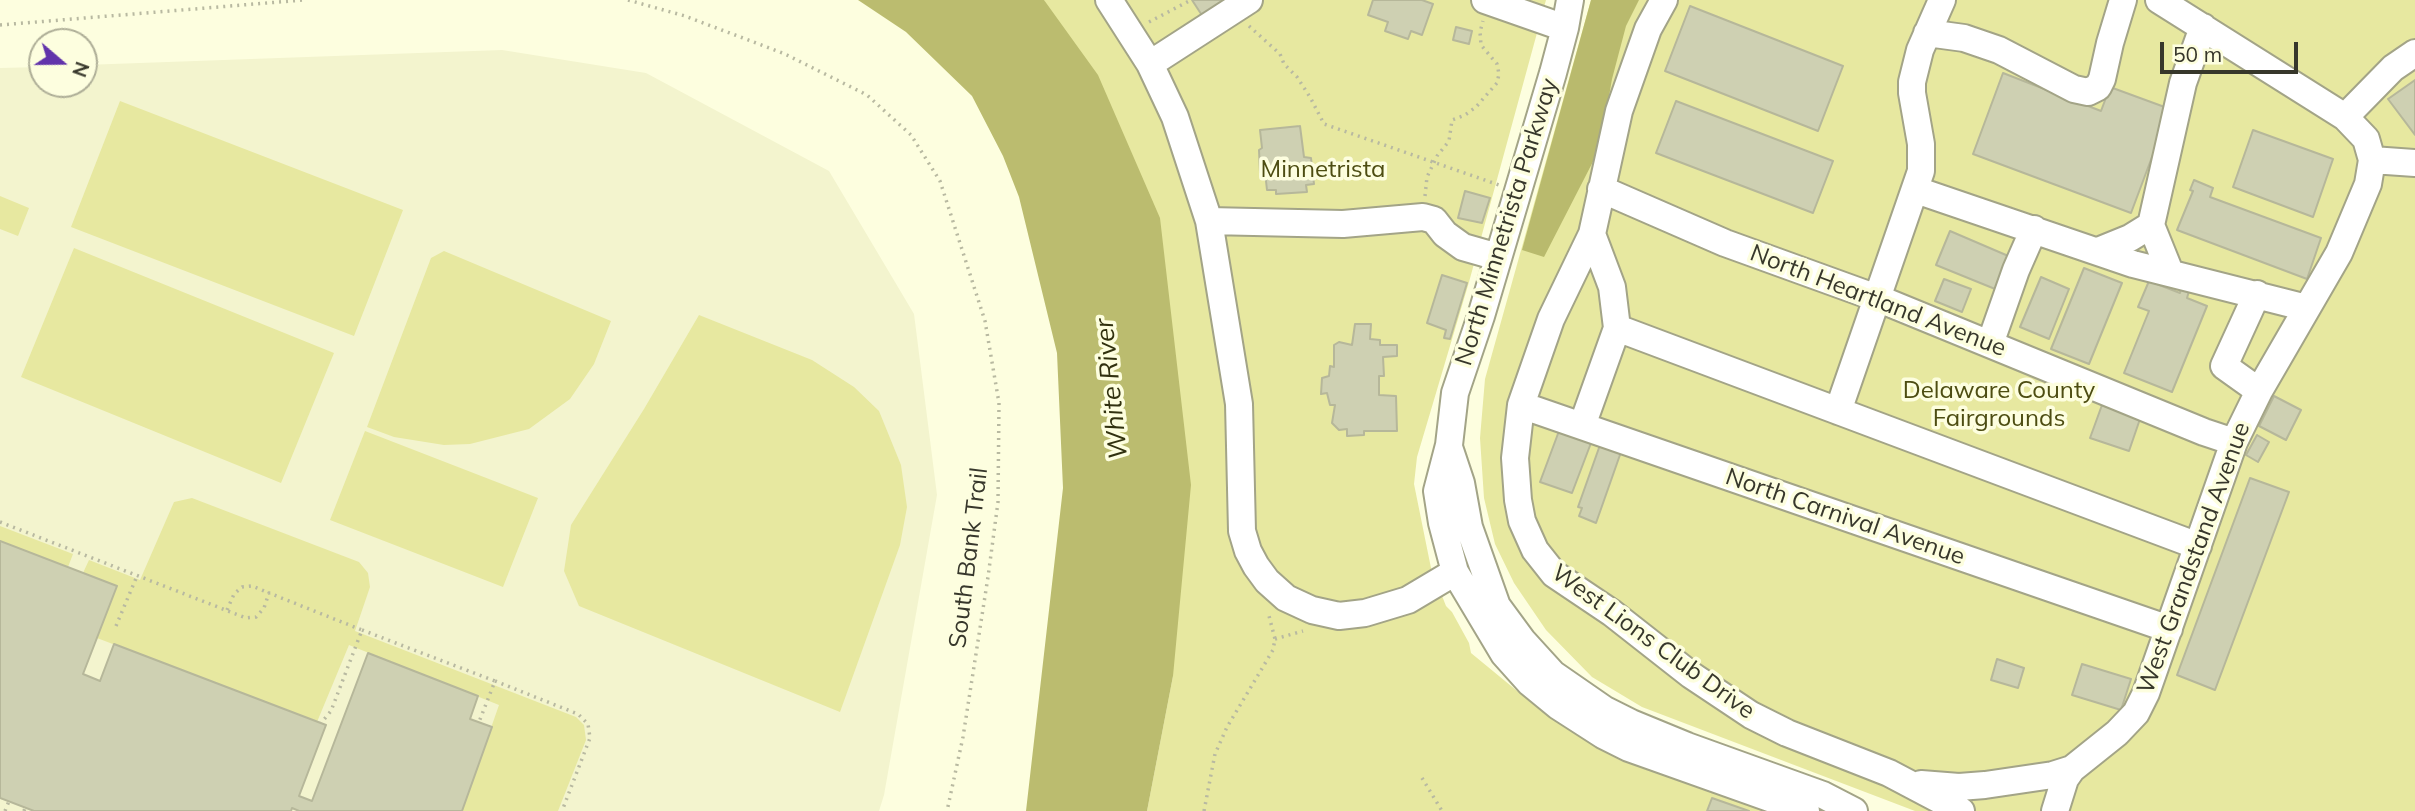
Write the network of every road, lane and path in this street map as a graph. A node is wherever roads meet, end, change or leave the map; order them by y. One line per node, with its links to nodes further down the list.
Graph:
1 (303, 0): 12 (path)
2 (628, 0): 66 (path, South Bank Trail)
3 (1109, 0): 18 (street)
4 (1191, 0): 13 (path)
5 (1570, 0): 15 (street, North Minnetrista Parkway)
6 (1664, 0): 24 (street, West Lions Club Drive)
7 (1942, 0): 16 (street)
8 (2123, 0): 16 (street)
9 (2159, 0): 14 (street)
10 (1488, 1): 15 (street); 21 (path)
11 (1241, 4): 18 (street); 21 (path)
12 (0, 25)
13 (1141, 26)
14 (2203, 26): 19 (street); 28 (street)
15 (1565, 28): 32 (street, North Minnetrista Parkway)
16 (1927, 33): 25 (street)
17 (2415, 53): 19 (street)
18 (1150, 64): 27 (street)
19 (2345, 117): 20 (street)
20 (2369, 149): 22 (street); 36 (street, West Grandstand Avenue)
21 (1434, 163): 23 (path); 26 (path)
22 (2415, 163)
23 (1501, 186)
24 (1601, 189): 30 (street, West Lions Club Drive); 35 (street, North Heartland Avenue)
25 (1916, 190): 29 (street); 35 (street)
26 (1423, 216): 27 (street); 32 (street)
27 (1209, 221): 47 (street)
28 (2151, 225): 31 (street); 33 (street)
29 (2034, 229): 31 (street); 38 (street)
30 (1592, 234): 37 (street); 40 (street, West Lions Club Drive)
31 (2098, 251): 33 (street)
32 (1499, 257): 44 (street, North Minnetrista Parkway)
33 (2169, 272): 34 (street)
34 (2257, 294): 36 (street); 39 (street)
35 (1877, 298): 38 (street, North Heartland Avenue); 41 (street)
36 (2307, 308): 39 (street, West Grandstand Avenue)
37 (1618, 328): 41 (street); 42 (street)
38 (1990, 344): 43 (street, North Heartland Avenue)
39 (2259, 391): 43 (street, West Grandstand Avenue)
40 (1521, 405): 42 (street, North Carnival Avenue); 62 (street, West Lions Club Drive)
41 (1838, 411): 46 (street)
42 (1583, 426): 55 (street, North Carnival Avenue)
43 (2234, 442): 46 (street, West Grandstand Avenue)
44 (1449, 445): 47 (street, North Minnetrista Parkway); 70 (street, North Minnetrista Parkway)
45 (0, 522): 48 (path)
46 (2198, 546): 55 (street, West Grandstand Avenue)
47 (1455, 572): 69 (street, North Minnetrista Parkway)
48 (136, 576): 50 (path); 52 (path)
49 (269, 593): 50 (path); 50 (path); 54 (path)
50 (227, 610)
51 (1267, 610): 56 (path)
52 (116, 626)
53 (1314, 626): 56 (path)
54 (362, 629): 57 (path); 59 (path)
55 (2169, 629): 60 (street, West Grandstand Avenue)
56 (1275, 639): 67 (path)
57 (495, 681): 58 (path); 65 (path)
58 (479, 722)
59 (321, 723)
60 (2072, 769): 62 (street); 72 (street)
61 (1422, 778): 68 (path)
62 (1909, 783): 71 (street, West Lions Club Drive)
63 (9, 801): 64 (path)
64 (5, 811)
65 (562, 811)
66 (947, 811)
67 (1205, 811)
68 (1442, 811)
69 (1806, 811)
70 (1854, 811)
71 (1961, 811)
72 (2055, 811)

